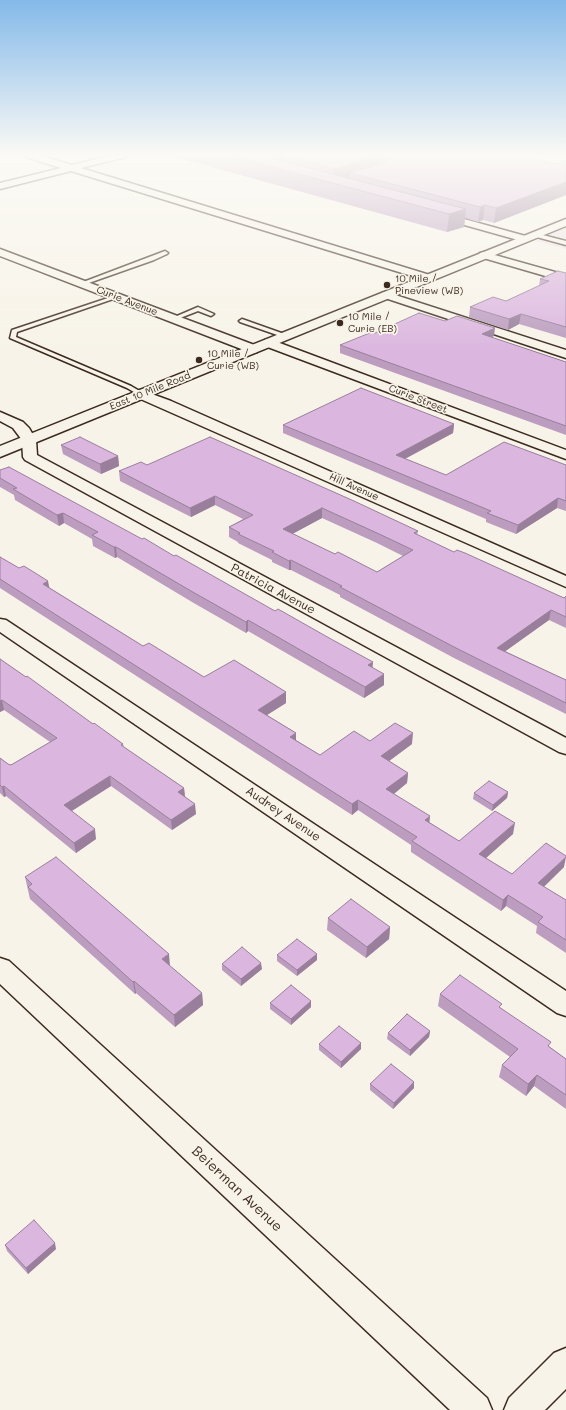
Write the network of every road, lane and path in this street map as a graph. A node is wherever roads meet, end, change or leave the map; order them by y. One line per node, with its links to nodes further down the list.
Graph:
1 (243, 221): 9 (street)
2 (463, 221): 4 (street)
3 (564, 223): 4 (main road, East 10 Mile Road)
4 (530, 237): 5 (lane); 8 (main road, East 10 Mile Road)
5 (566, 243)
6 (0, 252): 11 (street, Curie Avenue)
7 (165, 253): 11 (lane)
8 (484, 255): 9 (main road, East 10 Mile Road); 10 (street)
9 (429, 278): 12 (main road, East 10 Mile Road)
10 (566, 278)
11 (81, 284): 13 (street, Curie Avenue)
12 (386, 295): 17 (main road, East 10 Mile Road); 20 (street)
13 (116, 297): 15 (street, Curie Avenue); 21 (lane)
14 (211, 314): 15 (lane)
15 (173, 319): 19 (street, Curie Avenue)
16 (242, 321): 17 (lane)
17 (285, 336): 18 (main road, East 10 Mile Road)
18 (269, 343): 19 (main road, East 10 Mile Road); 25 (street, Curie Street)
19 (253, 349): 21 (main road, East 10 Mile Road)
20 (566, 354)
21 (141, 394): 23 (main road, East 10 Mile Road); 26 (street, Hill Avenue)
22 (0, 416): 23 (street, Patricia Avenue)
23 (29, 440): 24 (main road, East 10 Mile Road); 28 (street, Patricia Avenue)
24 (0, 452)
25 (566, 455)
26 (566, 582)
27 (0, 624): 30 (street, Audrey Avenue)
28 (566, 747)
29 (0, 968): 32 (street, Beierman Avenue)
30 (566, 1005)
31 (566, 1365): 33 (street)
32 (475, 1410)
33 (521, 1410)

